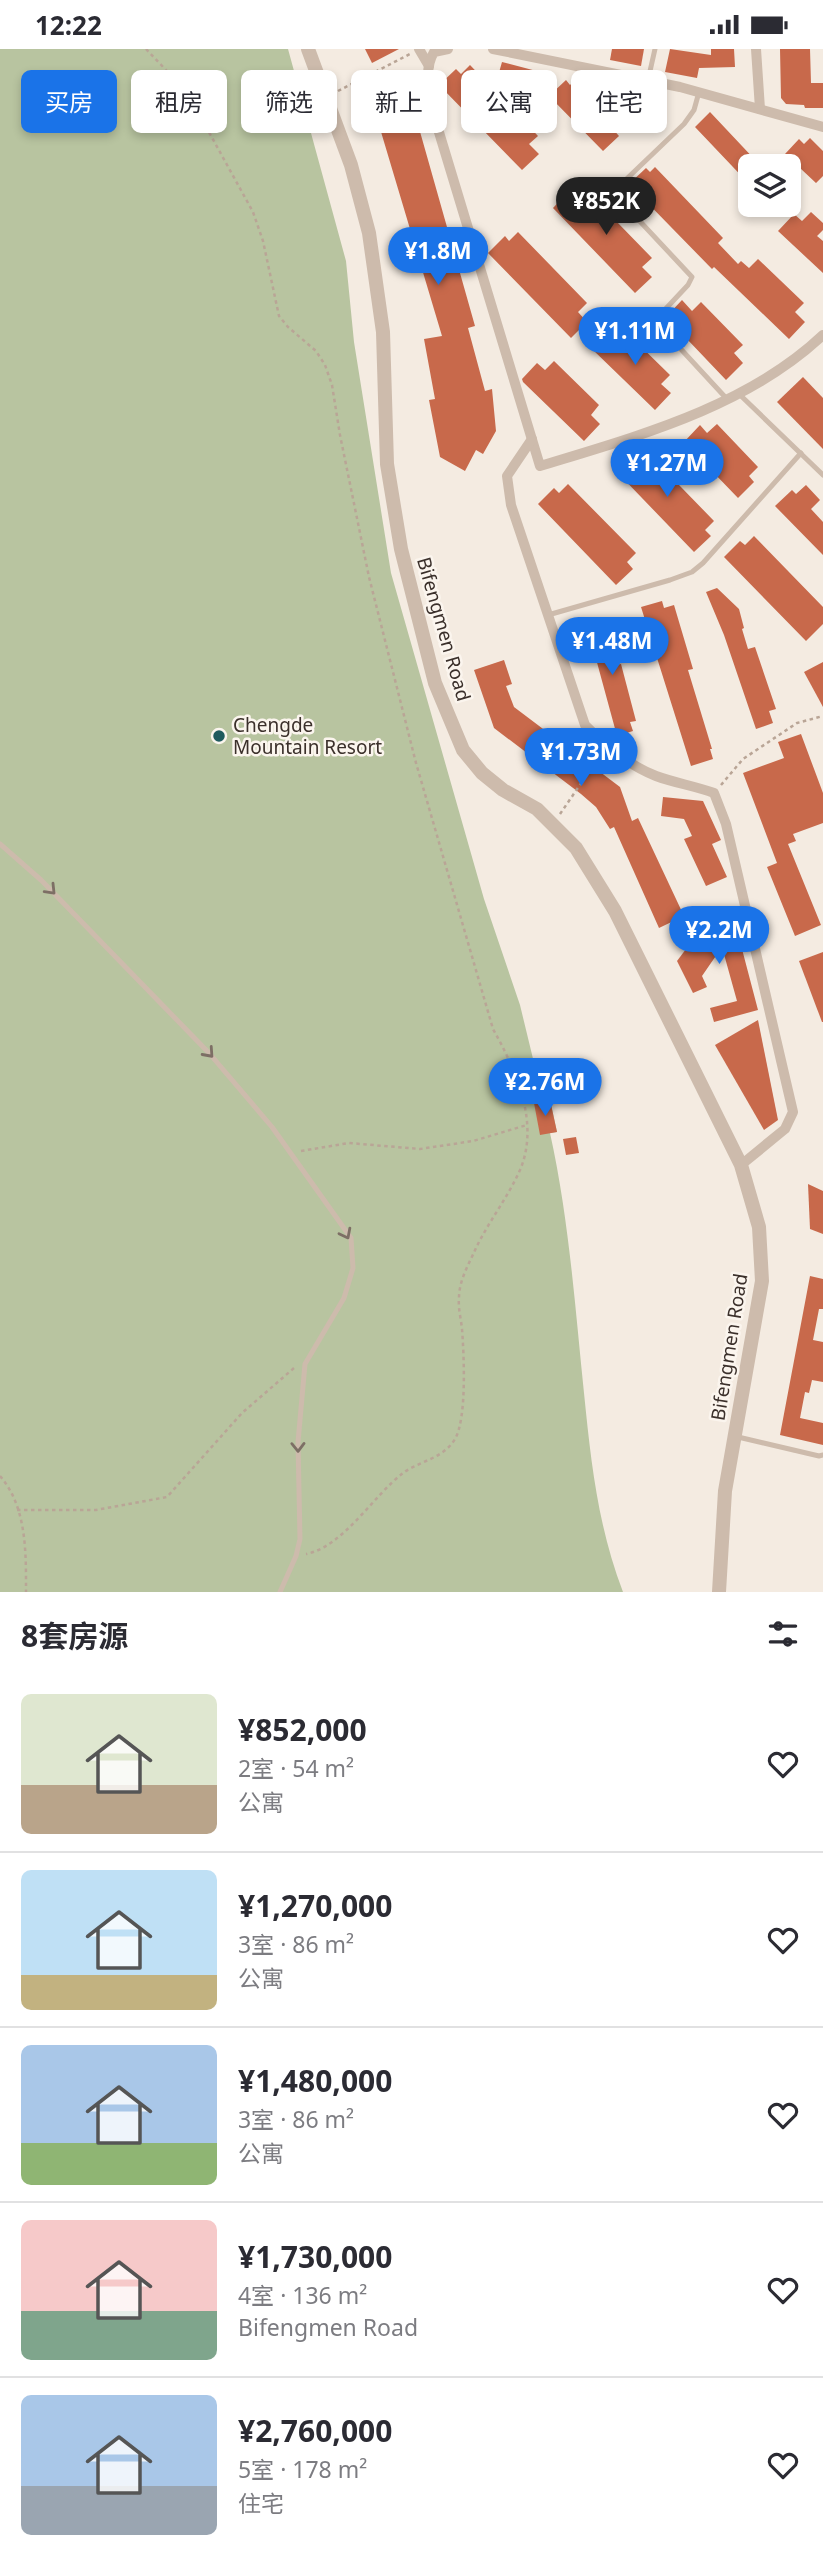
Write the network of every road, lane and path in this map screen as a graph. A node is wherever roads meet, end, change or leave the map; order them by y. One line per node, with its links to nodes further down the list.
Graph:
1 (146, 49): 30 (path)
2 (308, 49): 9 (street, Bifengmen Road)
3 (419, 49): 8 (street); 13 (path)
4 (448, 49): 8 (street)
5 (493, 49): 10 (street)
6 (655, 49): 11 (lane)
7 (756, 49): 15 (street)
8 (429, 66): 21 (street)
9 (316, 70)
10 (598, 70)
11 (650, 70)
12 (667, 84): 14 (street)
13 (337, 92)
14 (699, 92): 15 (street); 20 (lane)
15 (760, 109): 17 (street)
16 (337, 127): 28 (street, Bifengmen Road)
17 (823, 127)
18 (823, 335): 19 (street)
19 (738, 393): 20 (street); 22 (lane)
20 (726, 398): 21 (street)
21 (532, 439): 24 (street)
22 (801, 453): 23 (lane); 24 (lane)
23 (823, 475)
24 (548, 615): 27 (street)
25 (823, 716): 27 (path)
26 (607, 761): 28 (path)
27 (714, 793): 32 (street)
28 (553, 824): 32 (street, Bifengmen Road)
29 (0, 844): 31 (lane, one-way to 31)
30 (527, 1125): 31 (path); 38 (path)
31 (291, 1153): 33 (lane, one-way to 33)
32 (741, 1165): 34 (street, Bifengmen Road)
33 (312, 1352): 37 (path); 38 (lane, one-way to 38)
34 (734, 1436): 35 (lane); 41 (street, Bifengmen Road)
35 (823, 1455)
36 (0, 1476): 37 (path)
37 (17, 1510): 39 (path)
38 (296, 1556): 40 (lane)
39 (26, 1592)
40 (280, 1592)
41 (719, 1592)

